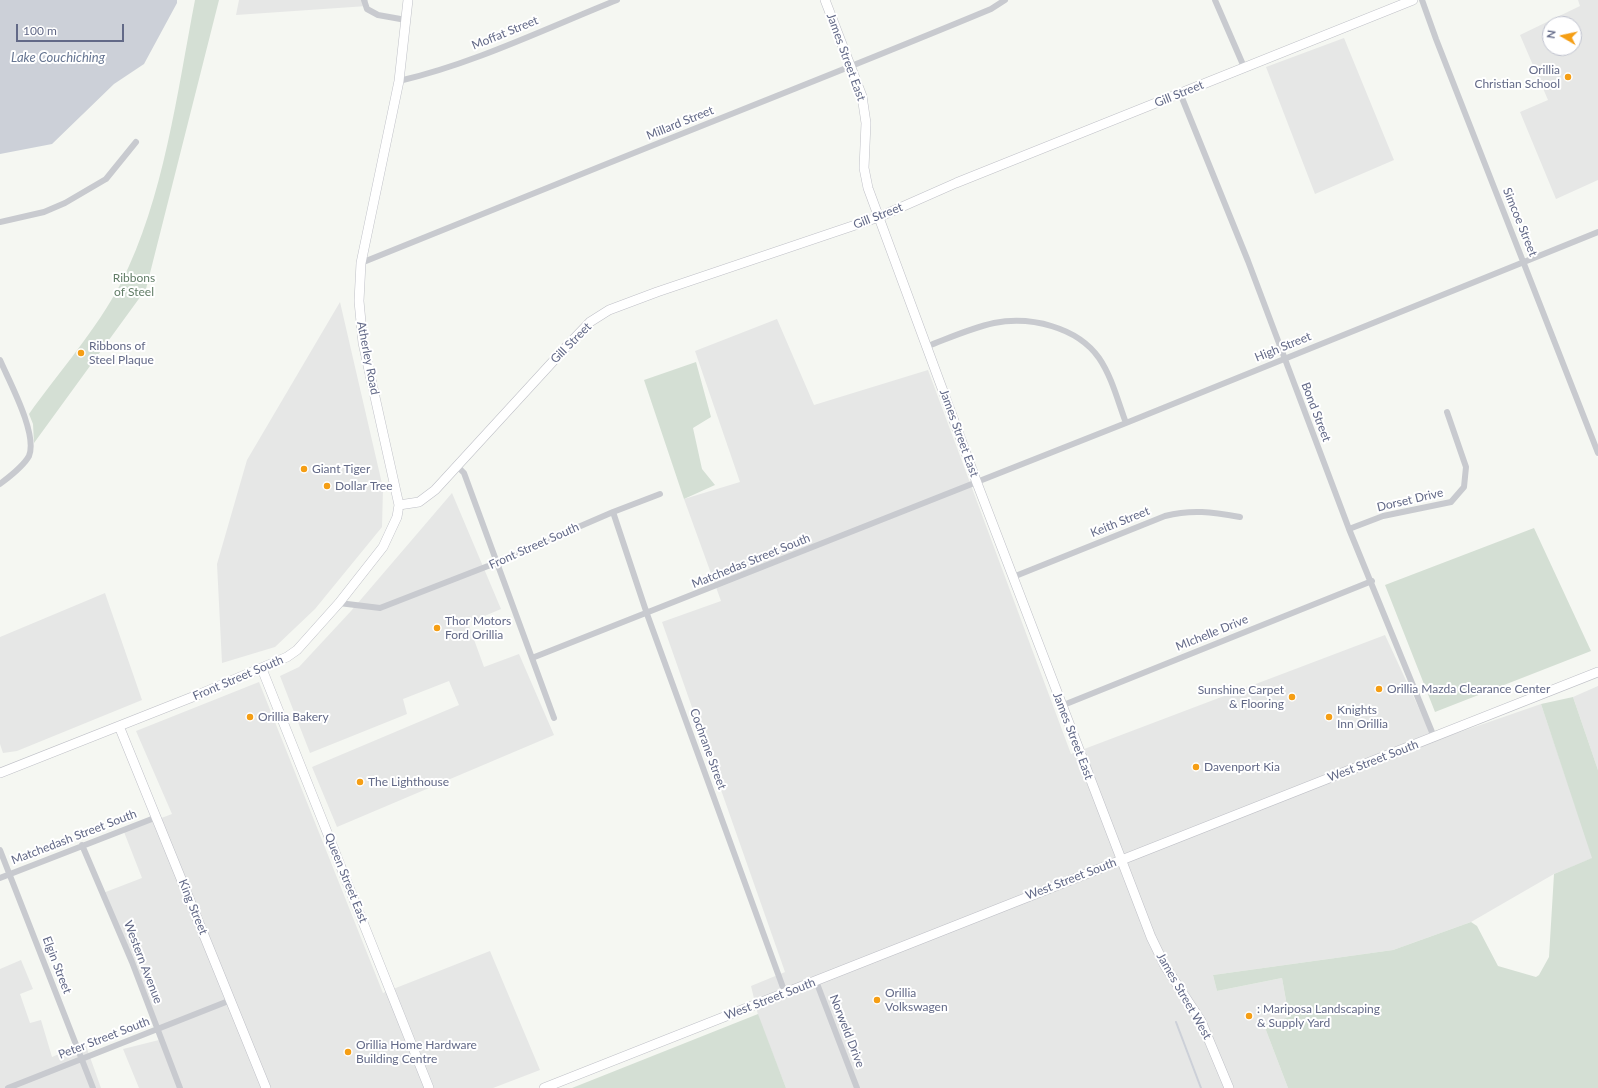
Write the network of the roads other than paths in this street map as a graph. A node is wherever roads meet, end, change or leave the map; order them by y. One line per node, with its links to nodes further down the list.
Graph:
1 (364, 0): 9 (street)
2 (408, 0): 9 (street, Atherley Road)
3 (618, 0): 12 (street, Moffat Street)
4 (825, 0): 10 (street, James Street East)
5 (1005, 0): 10 (street, Millard Street)
6 (1215, 0): 11 (street)
7 (1413, 0): 11 (street, Gill Street)
8 (1422, 0): 18 (street, Simcoe Street)
9 (406, 20): 12 (street, Atherley Road)
10 (851, 67): 15 (street, James Street East); 19 (street, Millard Street)
11 (1244, 67): 13 (street, Gill Street)
12 (400, 81): 19 (street, Atherley Road)
13 (1180, 93): 15 (street, Gill Street); 21 (street, Bond Street)
14 (136, 142): 16 (street)
15 (879, 217): 20 (street, James Street East); 26 (street, Gill Street)
16 (0, 222)
17 (1598, 232): 18 (street, High Street)
18 (1524, 262): 21 (street, High Street); 25 (street, Simcoe Street)
19 (361, 263): 30 (street, Atherley Road)
20 (928, 346): 24 (street); 27 (street, James Street East)
21 (1284, 358): 24 (street, High Street); 33 (street, Bond Street)
22 (0, 360): 28 (street)
23 (1447, 412): 33 (street, Dorset Drive)
24 (1126, 424): 27 (street, High Street)
25 (1598, 453)
26 (458, 466): 30 (street, Gill Street); 34 (street)
27 (977, 482): 35 (street, James Street East); 38 (street, Matchedas Street South)
28 (0, 484)
29 (660, 494): 31 (street, Front Street South)
30 (399, 506): 37 (street, Atherley Road)
31 (613, 512): 34 (street, Front Street South); 38 (street, Cochrane Street)
32 (1240, 517): 35 (street, Keith Street)
33 (1349, 529): 36 (street, Bond Street)
34 (497, 562): 37 (street, Front Street South); 39 (street)
35 (1013, 577): 42 (street, James Street East)
36 (1372, 581): 42 (street, MIchelle Drive); 45 (street, Bond Street)
37 (339, 603): 40 (street, Front Street South)
38 (647, 614): 39 (street, Matchedas Street South); 54 (street, Cochrane Street)
39 (532, 658): 43 (street)
40 (262, 669): 44 (street, Front Street South); 62 (street, Queen Street East)
41 (1598, 672): 45 (street, West Street South)
42 (1062, 706): 50 (street, James Street East)
43 (554, 718)
44 (119, 726): 46 (street, Front Street South); 47 (street, King Street)
45 (1434, 737): 50 (street, West Street South)
46 (0, 773)
47 (157, 817): 48 (street, Matchedash Street South); 55 (street, King Street)
48 (82, 845): 51 (street, Matchedash Street South); 56 (street, Western Avenue)
49 (0, 850): 51 (street, Elgin Street)
50 (1122, 859): 53 (street, West Street South); 65 (street, James Street West)
51 (9, 874): 52 (street, Matchedash Street South); 57 (street, Elgin Street)
52 (0, 878)
53 (816, 981): 54 (street, West Street South); 64 (street, Norweld Drive)
54 (785, 993): 63 (street, West Street South)
55 (231, 1000): 56 (street, Peter Street South); 61 (street, King Street)
56 (157, 1029): 57 (street, Peter Street South); 60 (street, Western Avenue)
57 (81, 1058): 58 (street, Peter Street South); 59 (street, Elgin Street)
58 (8, 1088)
59 (93, 1088)
60 (180, 1088)
61 (266, 1088)
62 (429, 1088)
63 (544, 1088)
64 (857, 1088)
65 (1230, 1088)

